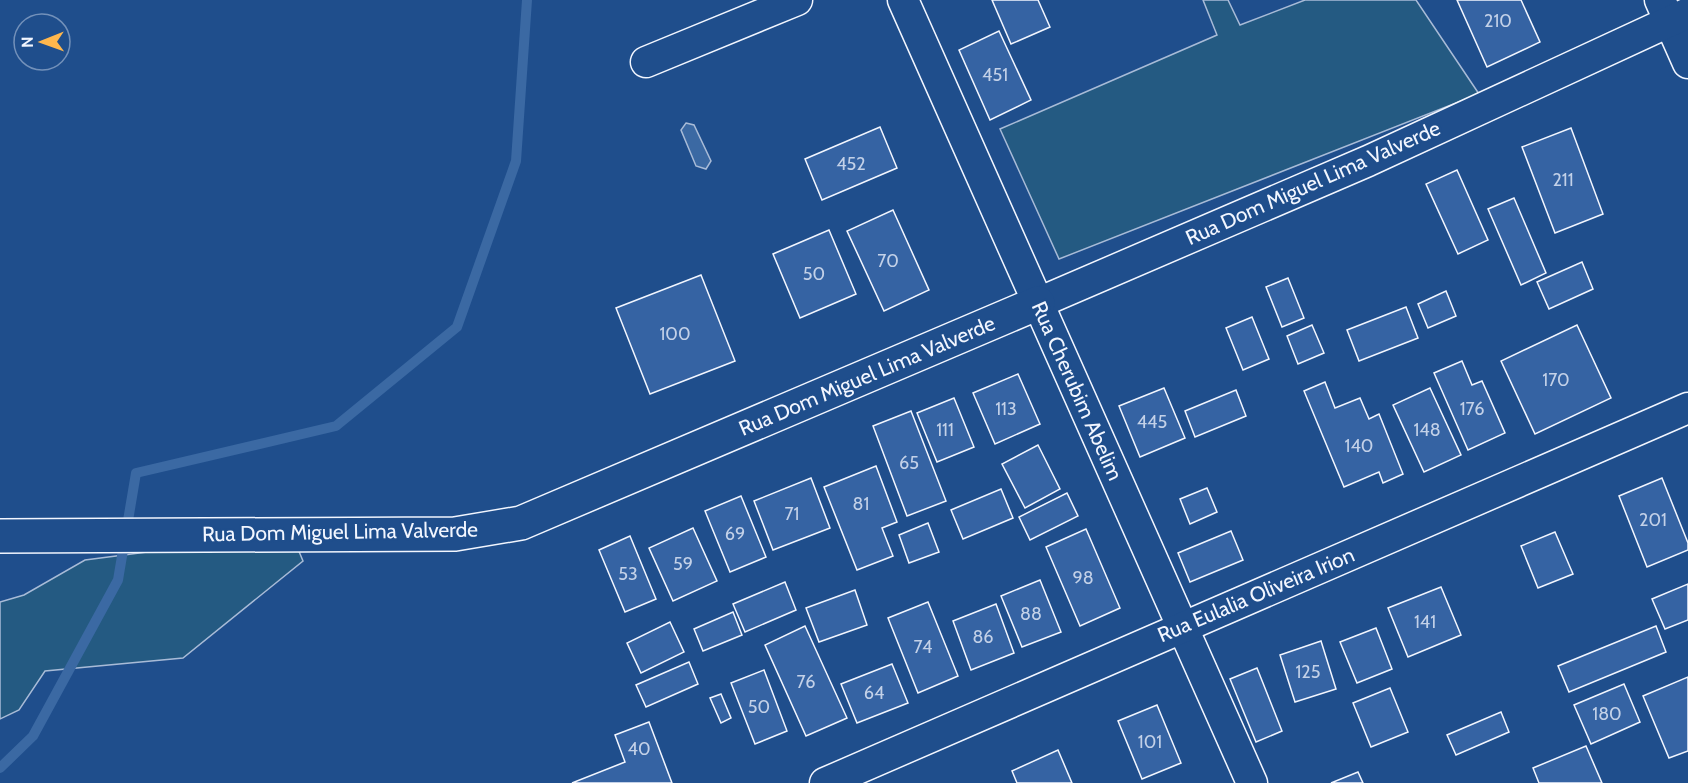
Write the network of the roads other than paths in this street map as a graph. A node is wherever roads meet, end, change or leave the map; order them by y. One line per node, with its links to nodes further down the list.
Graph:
1 (797, 0): 4 (street)
2 (903, 0): 6 (street, Rua Cherubim Abelim)
3 (1672, 11): 5 (street); 6 (street, Rua Dom Miguel Lima Valverde)
4 (646, 62)
5 (1688, 63)
6 (1038, 303): 8 (street, Rua Dom Miguel Lima Valverde); 9 (street, Rua Cherubim Abelim)
7 (1688, 408): 9 (street, Rua Eulalia Oliveira Irion)
8 (0, 536)
9 (1182, 627): 10 (street, Rua Eulalia Oliveira Irion); 11 (street, Rua Cherubim Abelim)
10 (825, 783)
11 (1252, 783)

